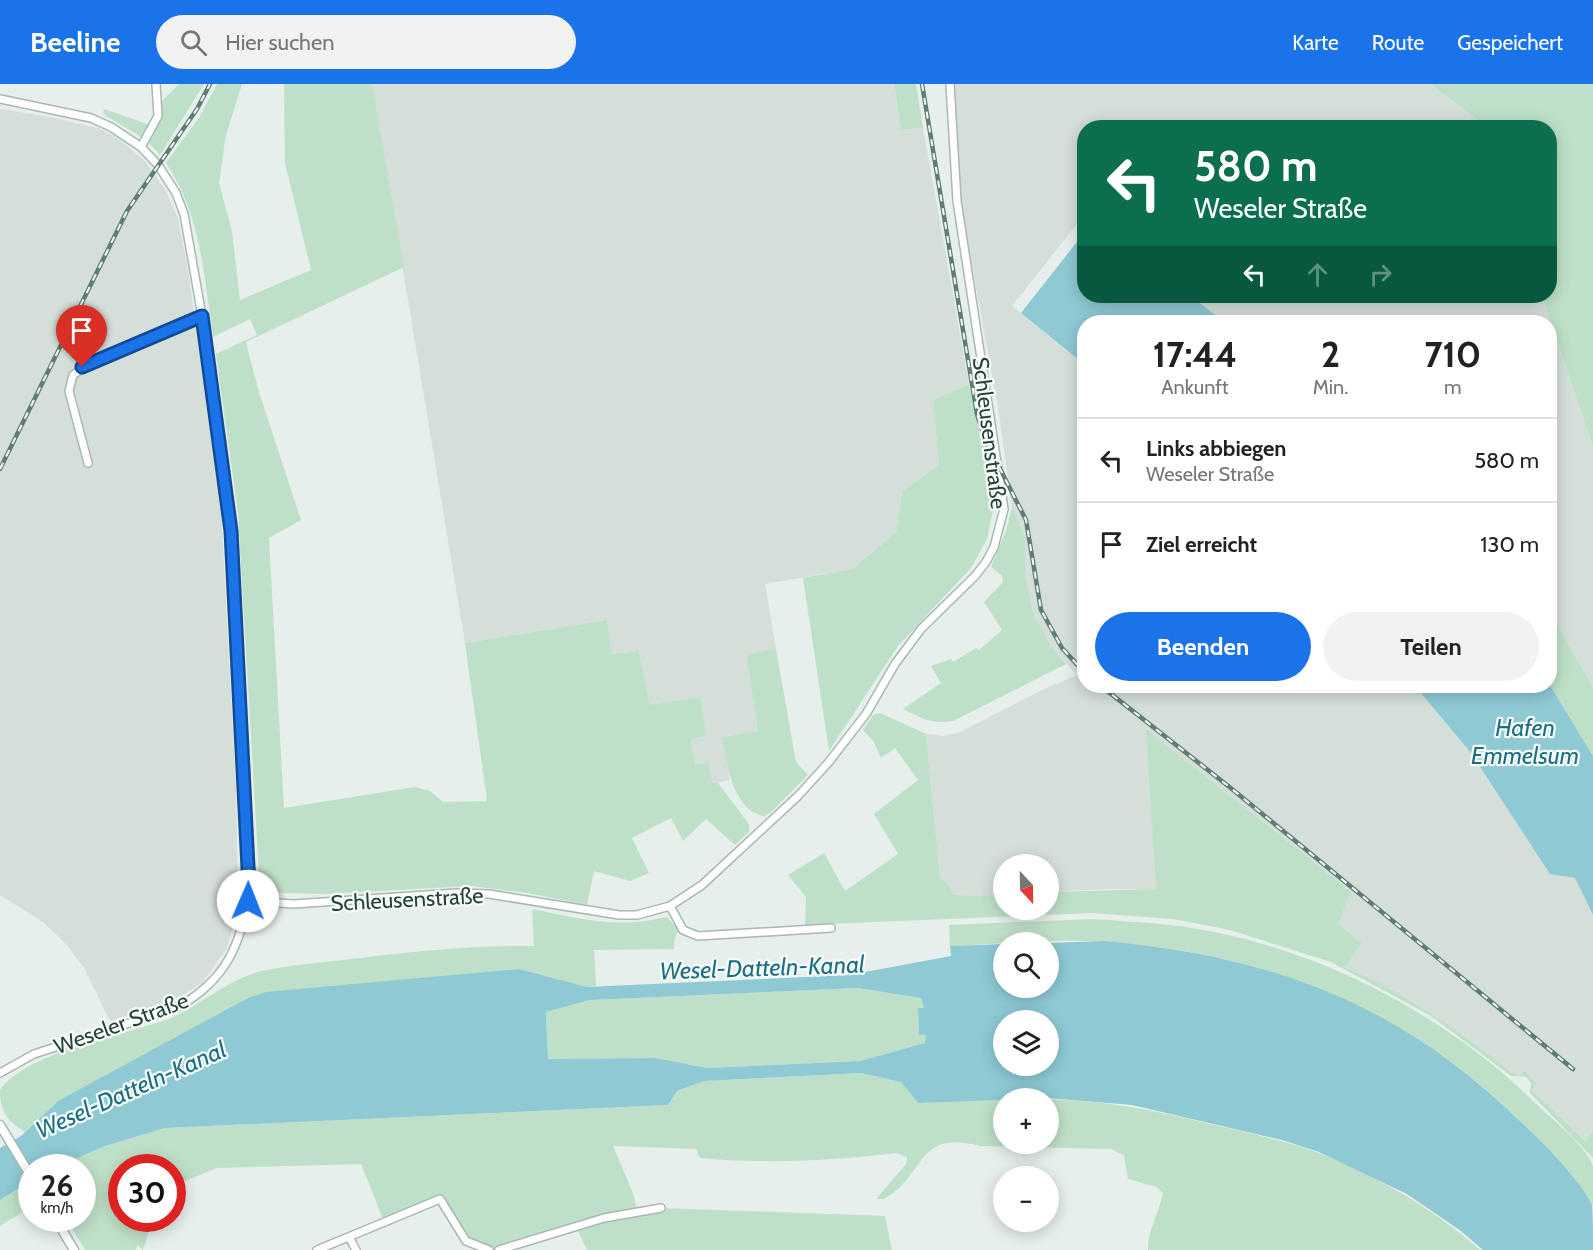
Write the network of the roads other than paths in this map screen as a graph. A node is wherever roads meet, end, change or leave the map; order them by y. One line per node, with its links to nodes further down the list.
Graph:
1 (156, 84): 4 (street)
2 (950, 84): 8 (street, Schleusenstraße)
3 (0, 99): 4 (street, Weseler Straße)
4 (141, 147): 5 (street, Weseler Straße)
5 (202, 316): 6 (street); 7 (street, Weseler Straße)
6 (88, 463)
7 (248, 901): 8 (street, Schleusenstraße); 10 (street, Weseler Straße)
8 (670, 906): 9 (street)
9 (831, 928)
10 (0, 1073)
11 (0, 1126): 12 (street)
12 (18, 1155)
13 (662, 1208): 22 (street)
14 (63, 1232): 17 (street)
15 (349, 1237): 16 (street); 18 (street); 19 (street)
16 (466, 1241): 20 (street); 21 (street)
17 (74, 1250)
18 (317, 1250)
19 (356, 1250)
20 (464, 1250)
21 (489, 1250)
22 (499, 1250)

